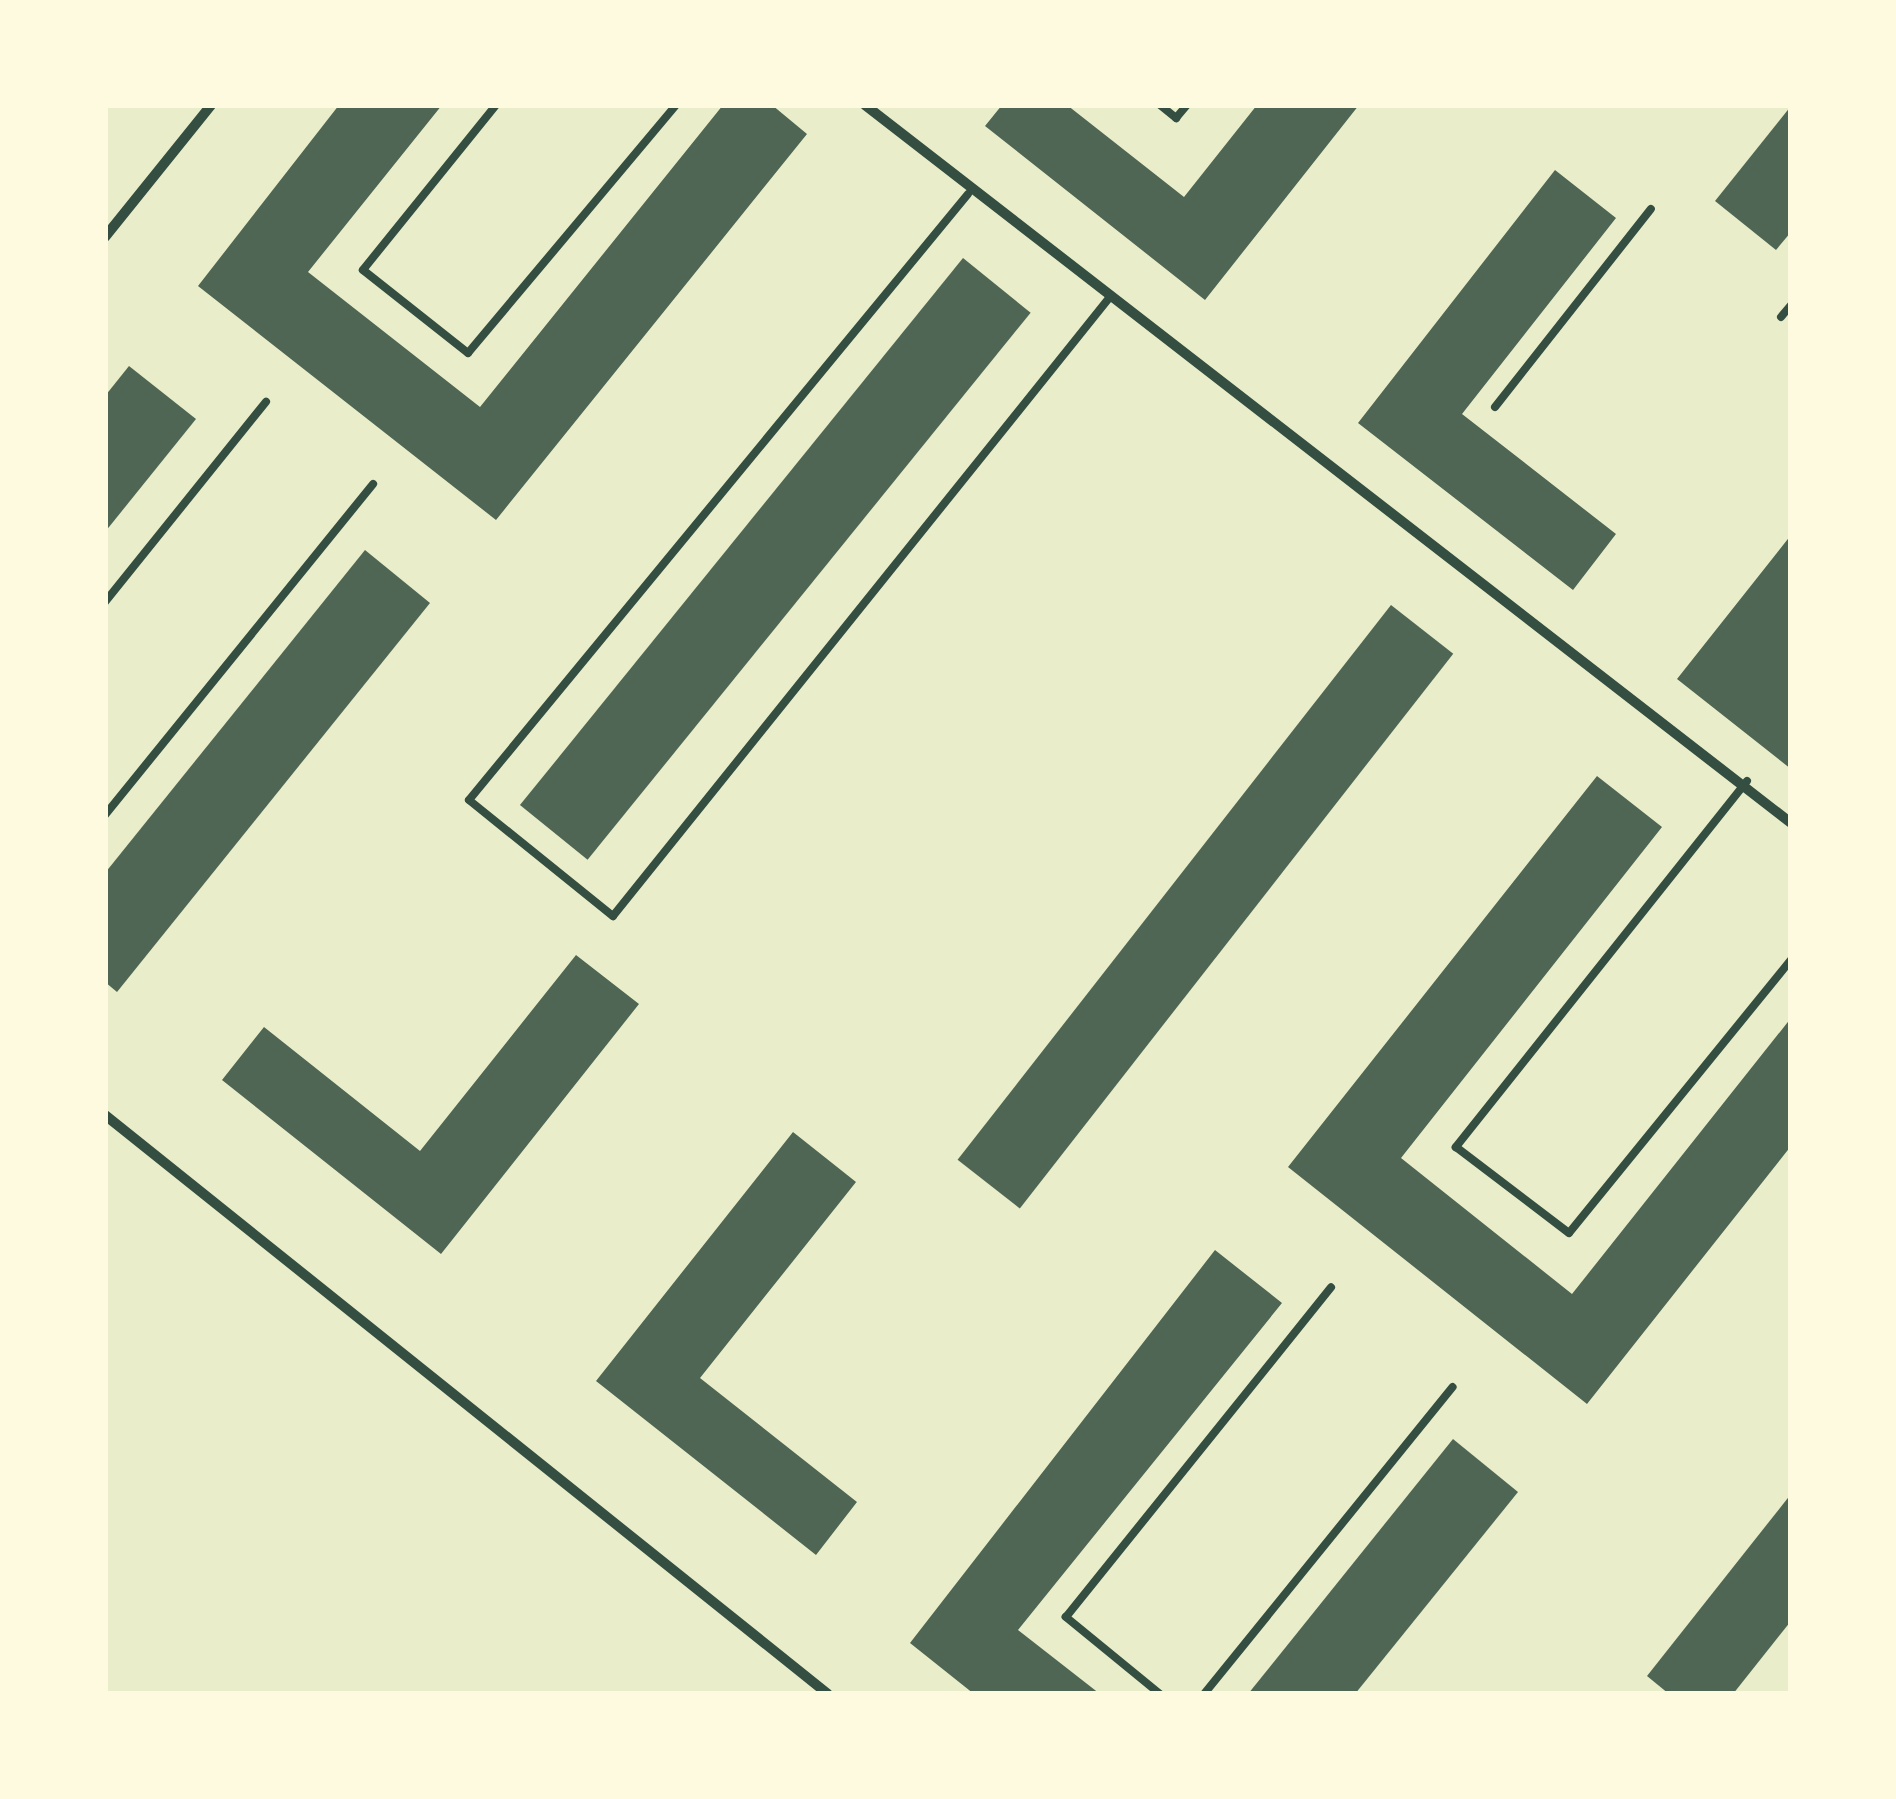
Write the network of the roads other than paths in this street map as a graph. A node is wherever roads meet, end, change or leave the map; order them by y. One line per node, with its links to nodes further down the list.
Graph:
1 (211, 105): 9 (street)
2 (496, 105): 3 (lane)
3 (676, 105)
4 (864, 105): 10 (street)
5 (1160, 105): 6 (lane)
6 (1187, 105)
7 (968, 194): 10 (lane)
8 (1651, 209): 14 (lane)
9 (105, 237)
10 (1110, 297): 17 (street)
11 (1791, 305): 12 (lane)
12 (1781, 317)
13 (266, 402): 16 (lane)
14 (1496, 407)
15 (373, 484): 18 (lane)
16 (105, 602)
17 (1744, 783): 19 (street); 20 (lane)
18 (105, 816)
19 (1791, 824)
20 (1791, 960)
21 (105, 1115): 24 (street)
22 (1332, 1287): 25 (lane)
23 (1453, 1387): 26 (lane)
24 (828, 1694)
25 (1160, 1694)
26 (1204, 1694)

